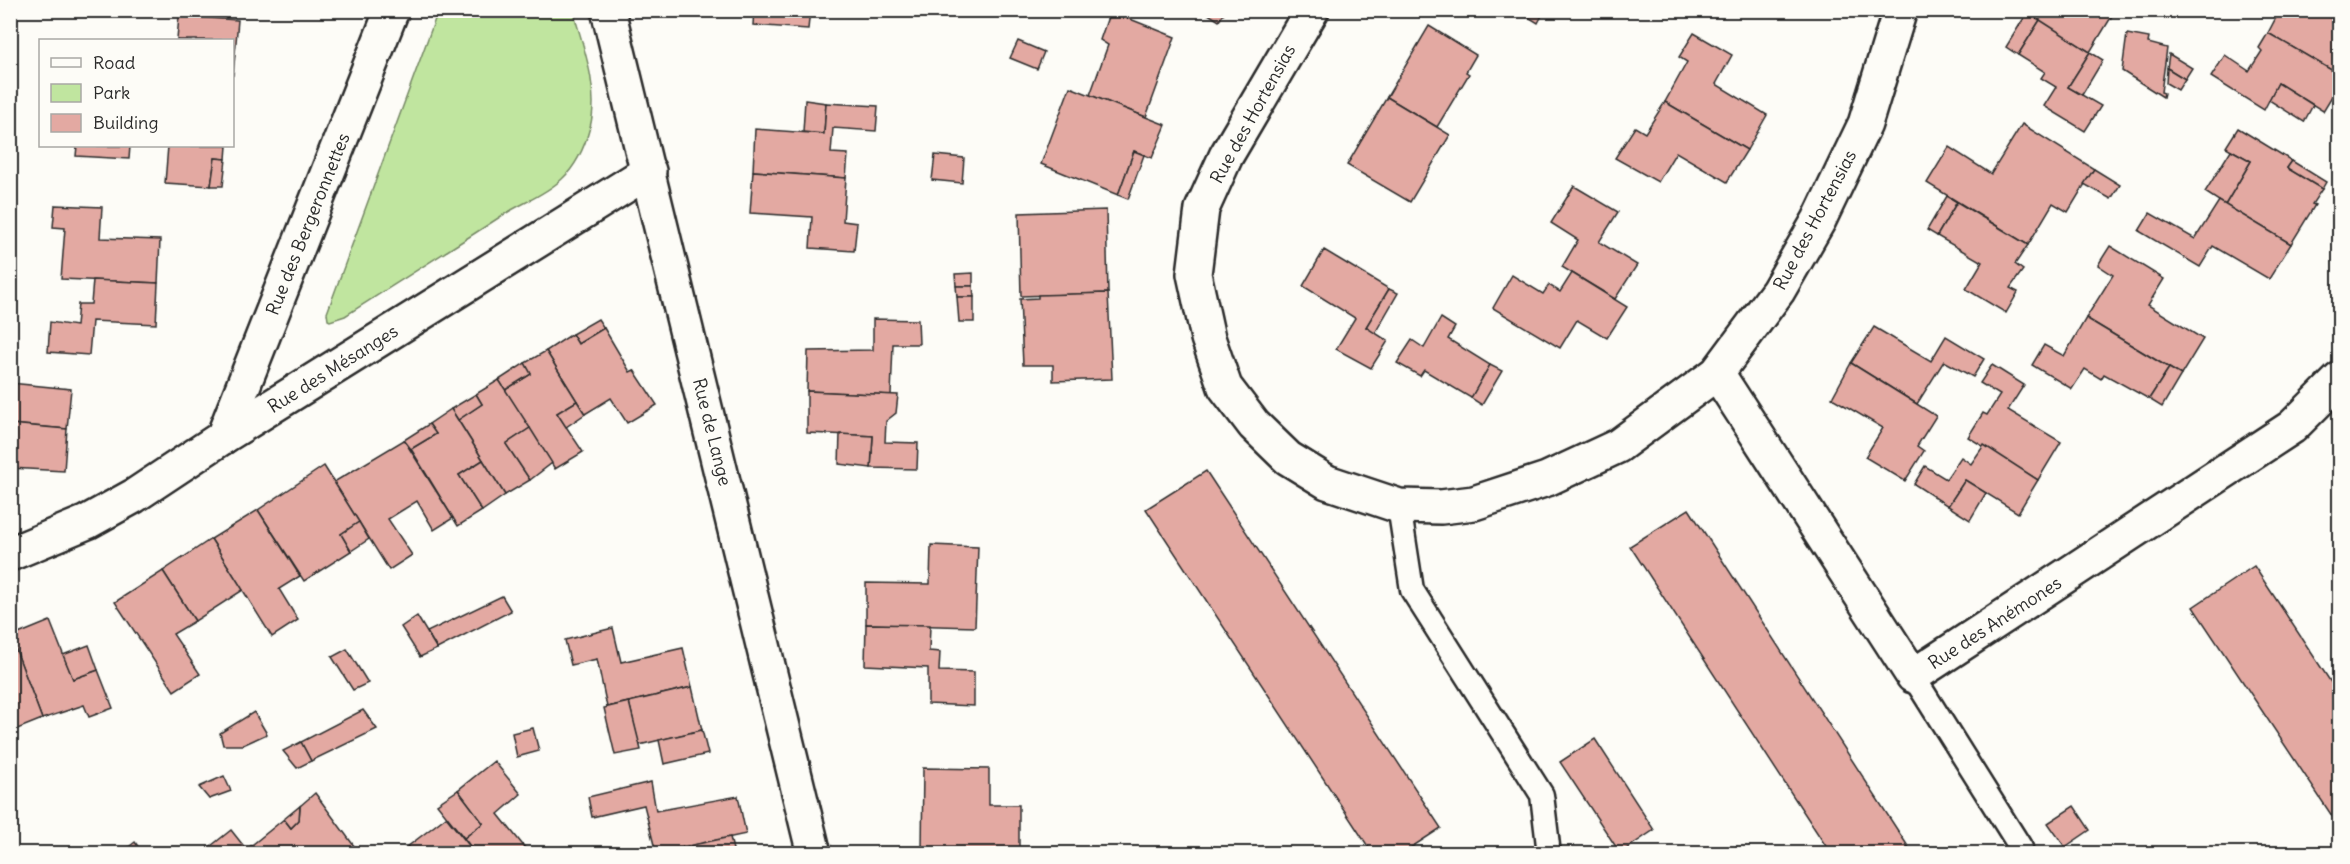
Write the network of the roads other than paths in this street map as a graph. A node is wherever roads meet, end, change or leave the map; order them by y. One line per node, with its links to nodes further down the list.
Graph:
1 (392, 10): 8 (street, Rue des Bergeronnettes)
2 (608, 10): 5 (street, Rue de Lange)
3 (1312, 10): 9 (street, Rue des Hortensias)
4 (1900, 10): 6 (street, Rue des Hortensias)
5 (649, 171): 8 (street, Rue des Mésanges); 12 (street, Rue de Lange)
6 (1717, 373): 9 (street, Rue des Hortensias); 11 (street, Rue des Anémones)
7 (2340, 379): 11 (street, Rue des Anémones)
8 (223, 437): 10 (street, Rue des Mésanges)
9 (1399, 506): 13 (lane)
10 (10, 554)
11 (1913, 676): 14 (lane)
12 (814, 854)
13 (1549, 854)
14 (2022, 854)

